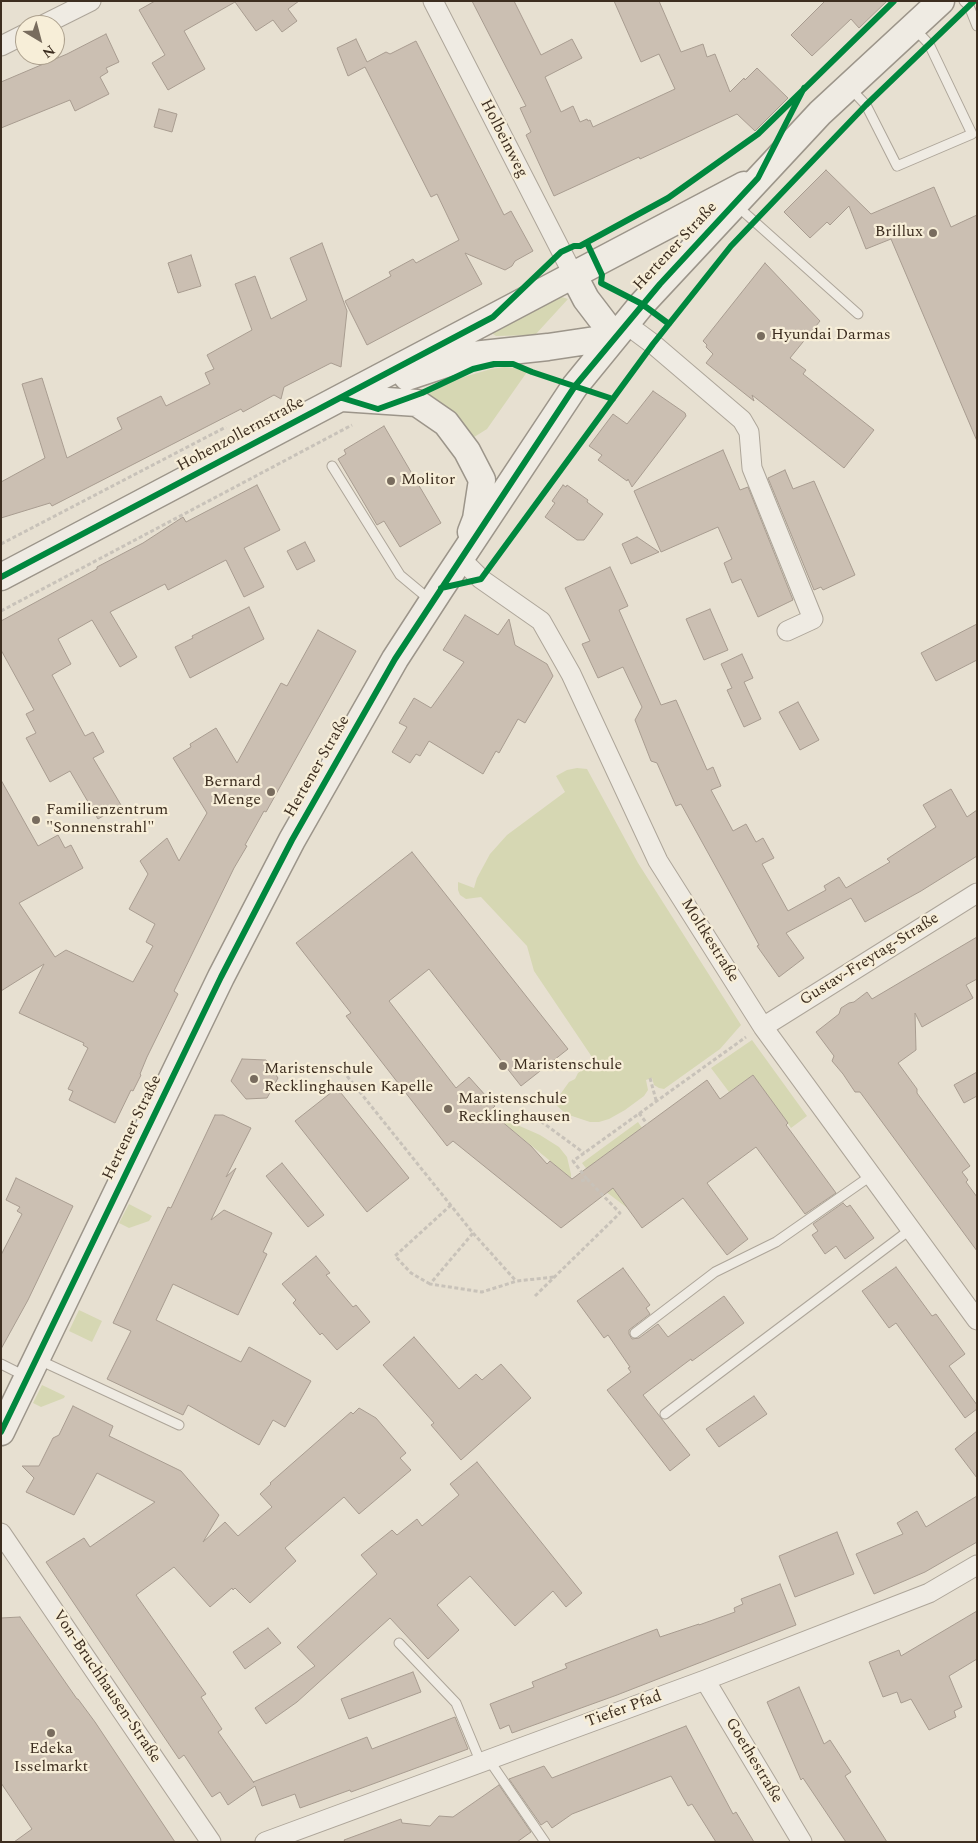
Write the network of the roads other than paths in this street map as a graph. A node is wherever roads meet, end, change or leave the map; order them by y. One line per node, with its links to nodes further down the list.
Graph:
1 (91, 1): 5 (street)
2 (434, 1): 13 (street, Holbeinweg)
3 (941, 1): 6 (main road, Hertener Straße)
4 (964, 1): 7 (lane)
5 (63, 15)
6 (912, 26): 10 (main road, Hertener Straße); 10 (lane)
7 (977, 26)
8 (15, 39): 9 (street)
9 (1, 46)
10 (848, 86): 11 (main road, Hertener Straße)
11 (758, 178): 12 (main road, Hertener Straße); 13 (main road, Hohenzollernstraße)
12 (735, 204): 14 (lane); 15 (main road, Hertener Straße)
13 (574, 276): 15 (main road); 16 (main road, Hohenzollernstraße)
14 (858, 314)
15 (621, 330): 16 (main road, Hohenzollernstraße); 18 (main road, Hertener Straße); 21 (street)
16 (342, 398): 18 (main road); 19 (main road, Hohenzollernstraße)
17 (332, 466): 20 (lane)
18 (461, 559): 20 (main road, Hertener Straße); 23 (street, Moltkestraße)
19 (1, 577)
20 (432, 602): 29 (main road, Hertener Straße)
21 (787, 631)
22 (977, 893): 23 (street, Gustav-Freytag-Straße)
23 (763, 1027): 24 (street, Moltkestraße)
24 (872, 1176): 25 (street, Moltkestraße); 27 (lane)
25 (911, 1229): 26 (street, Moltkestraße); 30 (lane)
26 (977, 1320)
27 (635, 1333)
28 (1, 1364): 29 (lane)
29 (32, 1368): 31 (lane); 32 (main road, Hertener Straße)
30 (665, 1414)
31 (179, 1425)
32 (1, 1432)
33 (1, 1533): 38 (street, Von-Bruchhausen-Straße)
34 (977, 1565): 36 (street, Tiefer Pfad)
35 (400, 1643): 37 (lane)
36 (705, 1680): 37 (street, Tiefer Pfad); 41 (street, Goethestraße)
37 (485, 1761): 39 (street, Tiefer Pfad); 40 (lane)
38 (210, 1842)
39 (265, 1842)
40 (545, 1842)
41 (802, 1842)

